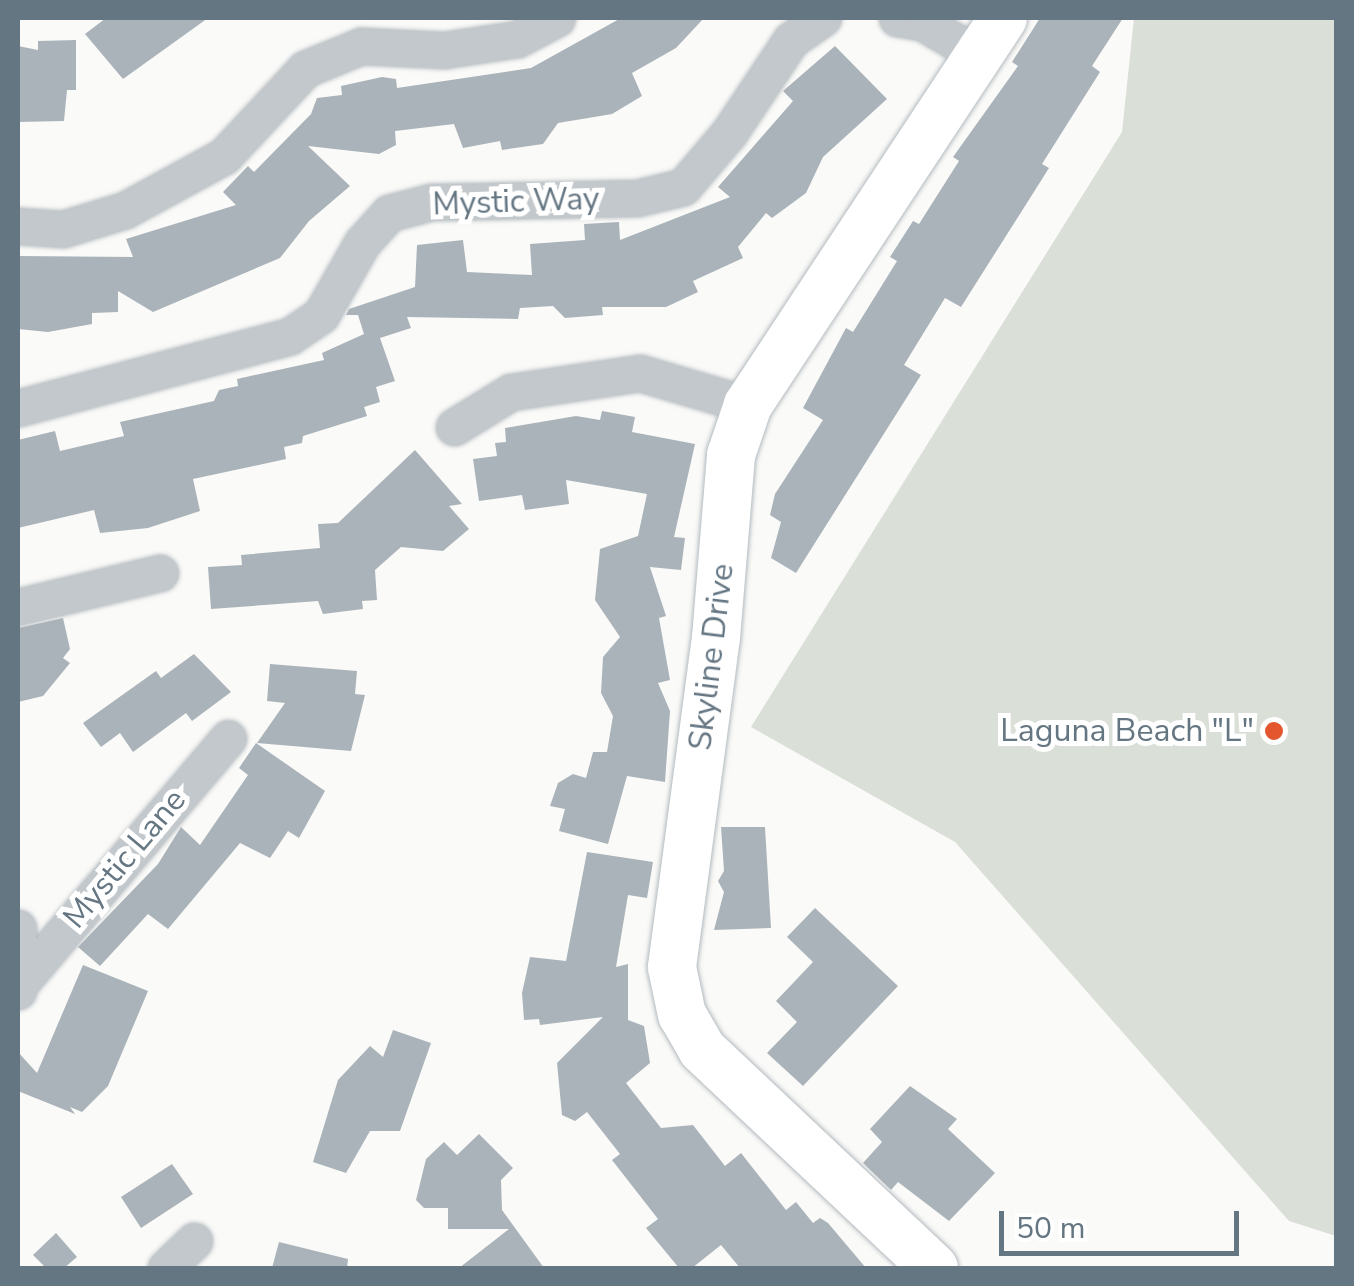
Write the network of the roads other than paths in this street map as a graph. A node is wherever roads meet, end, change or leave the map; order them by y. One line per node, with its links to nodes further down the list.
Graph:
1 (556, 18): 5 (street)
2 (823, 18): 7 (street, Mystic Way)
3 (897, 18): 4 (street)
4 (992, 37): 6 (street, Skyline Drive)
5 (18, 226)
6 (748, 405): 8 (street); 16 (street, Skyline Drive)
7 (18, 408)
8 (454, 427)
9 (160, 573): 10 (street)
10 (18, 608)
11 (228, 738): 13 (street, Mystic Lane)
12 (18, 928): 13 (street)
13 (20, 986)
14 (194, 1241): 15 (street)
15 (166, 1268)
16 (934, 1268)

